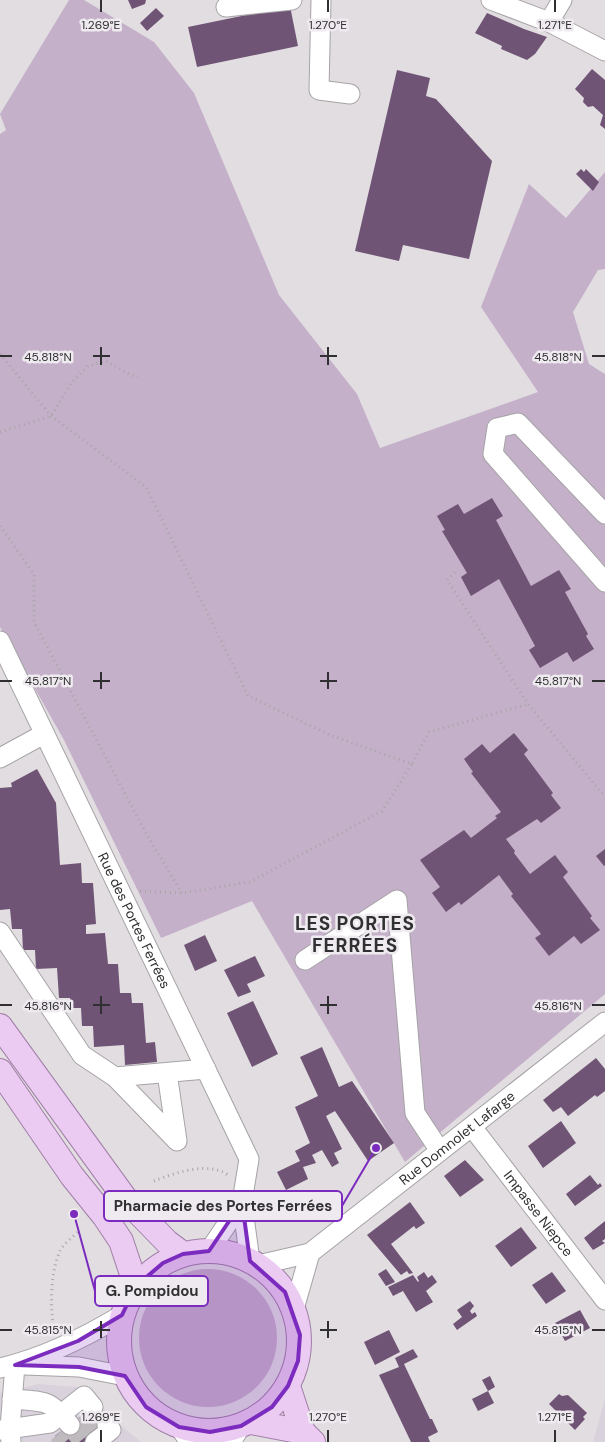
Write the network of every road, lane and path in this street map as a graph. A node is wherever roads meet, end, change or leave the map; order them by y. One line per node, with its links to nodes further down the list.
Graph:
1 (292, 0): 5 (street)
2 (321, 0): 8 (street)
3 (492, 0): 6 (street)
4 (562, 0): 6 (street)
5 (226, 7)
6 (549, 22): 7 (street)
7 (605, 51)
8 (350, 94)
9 (0, 354): 11 (path)
10 (138, 377): 11 (path)
11 (51, 416): 12 (path); 21 (path)
12 (0, 432)
13 (605, 514): 16 (street)
14 (0, 526): 24 (path)
15 (454, 572): 18 (path)
16 (605, 582)
17 (0, 642): 19 (street, Rue des Portes Ferrées)
18 (528, 704): 21 (path); 22 (path)
19 (44, 734): 20 (street); 23 (street, Rue des Portes Ferrées)
20 (0, 758)
21 (412, 764): 24 (path)
22 (605, 797)
23 (119, 890): 24 (path); 29 (street, Rue des Portes Ferrées)
24 (182, 893)
25 (0, 932): 32 (street)
26 (305, 960): 34 (street)
27 (605, 1022): 33 (street, Rue Domnolet Lafarge)
28 (0, 1026): 41 (main road)
29 (206, 1069): 31 (street); 37 (street, Rue des Portes Ferrées)
30 (0, 1071): 43 (main road)
31 (167, 1073): 32 (street); 32 (street)
32 (115, 1077)
33 (472, 1126): 34 (street, Rue Domnolet Lafarge); 44 (street, Impasse Niepce)
34 (440, 1151): 40 (street, Rue Domnolet Lafarge)
35 (229, 1179): 36 (path)
36 (154, 1181)
37 (242, 1202): 39 (street, Rue des Portes Ferrées); 42 (street, Rue des Portes Ferrées)
38 (79, 1231): 47 (path)
39 (209, 1251): 41 (main road); 42 (main road)
40 (310, 1253): 42 (street, Rue Domnolet Lafarge); 45 (street)
41 (183, 1254): 43 (main road)
42 (254, 1263): 45 (main road)
43 (136, 1286): 46 (main road)
44 (605, 1300)
45 (294, 1309): 50 (main road)
46 (122, 1315): 47 (street); 49 (main road)
47 (78, 1341): 48 (street)
48 (8, 1366): 49 (street); 51 (street)
49 (125, 1376): 54 (main road)
50 (288, 1386): 52 (main road); 55 (main road)
51 (12, 1399): 53 (street); 53 (street)
52 (241, 1430): 54 (main road); 55 (main road)
53 (7, 1433)
54 (185, 1434)
55 (308, 1437)

